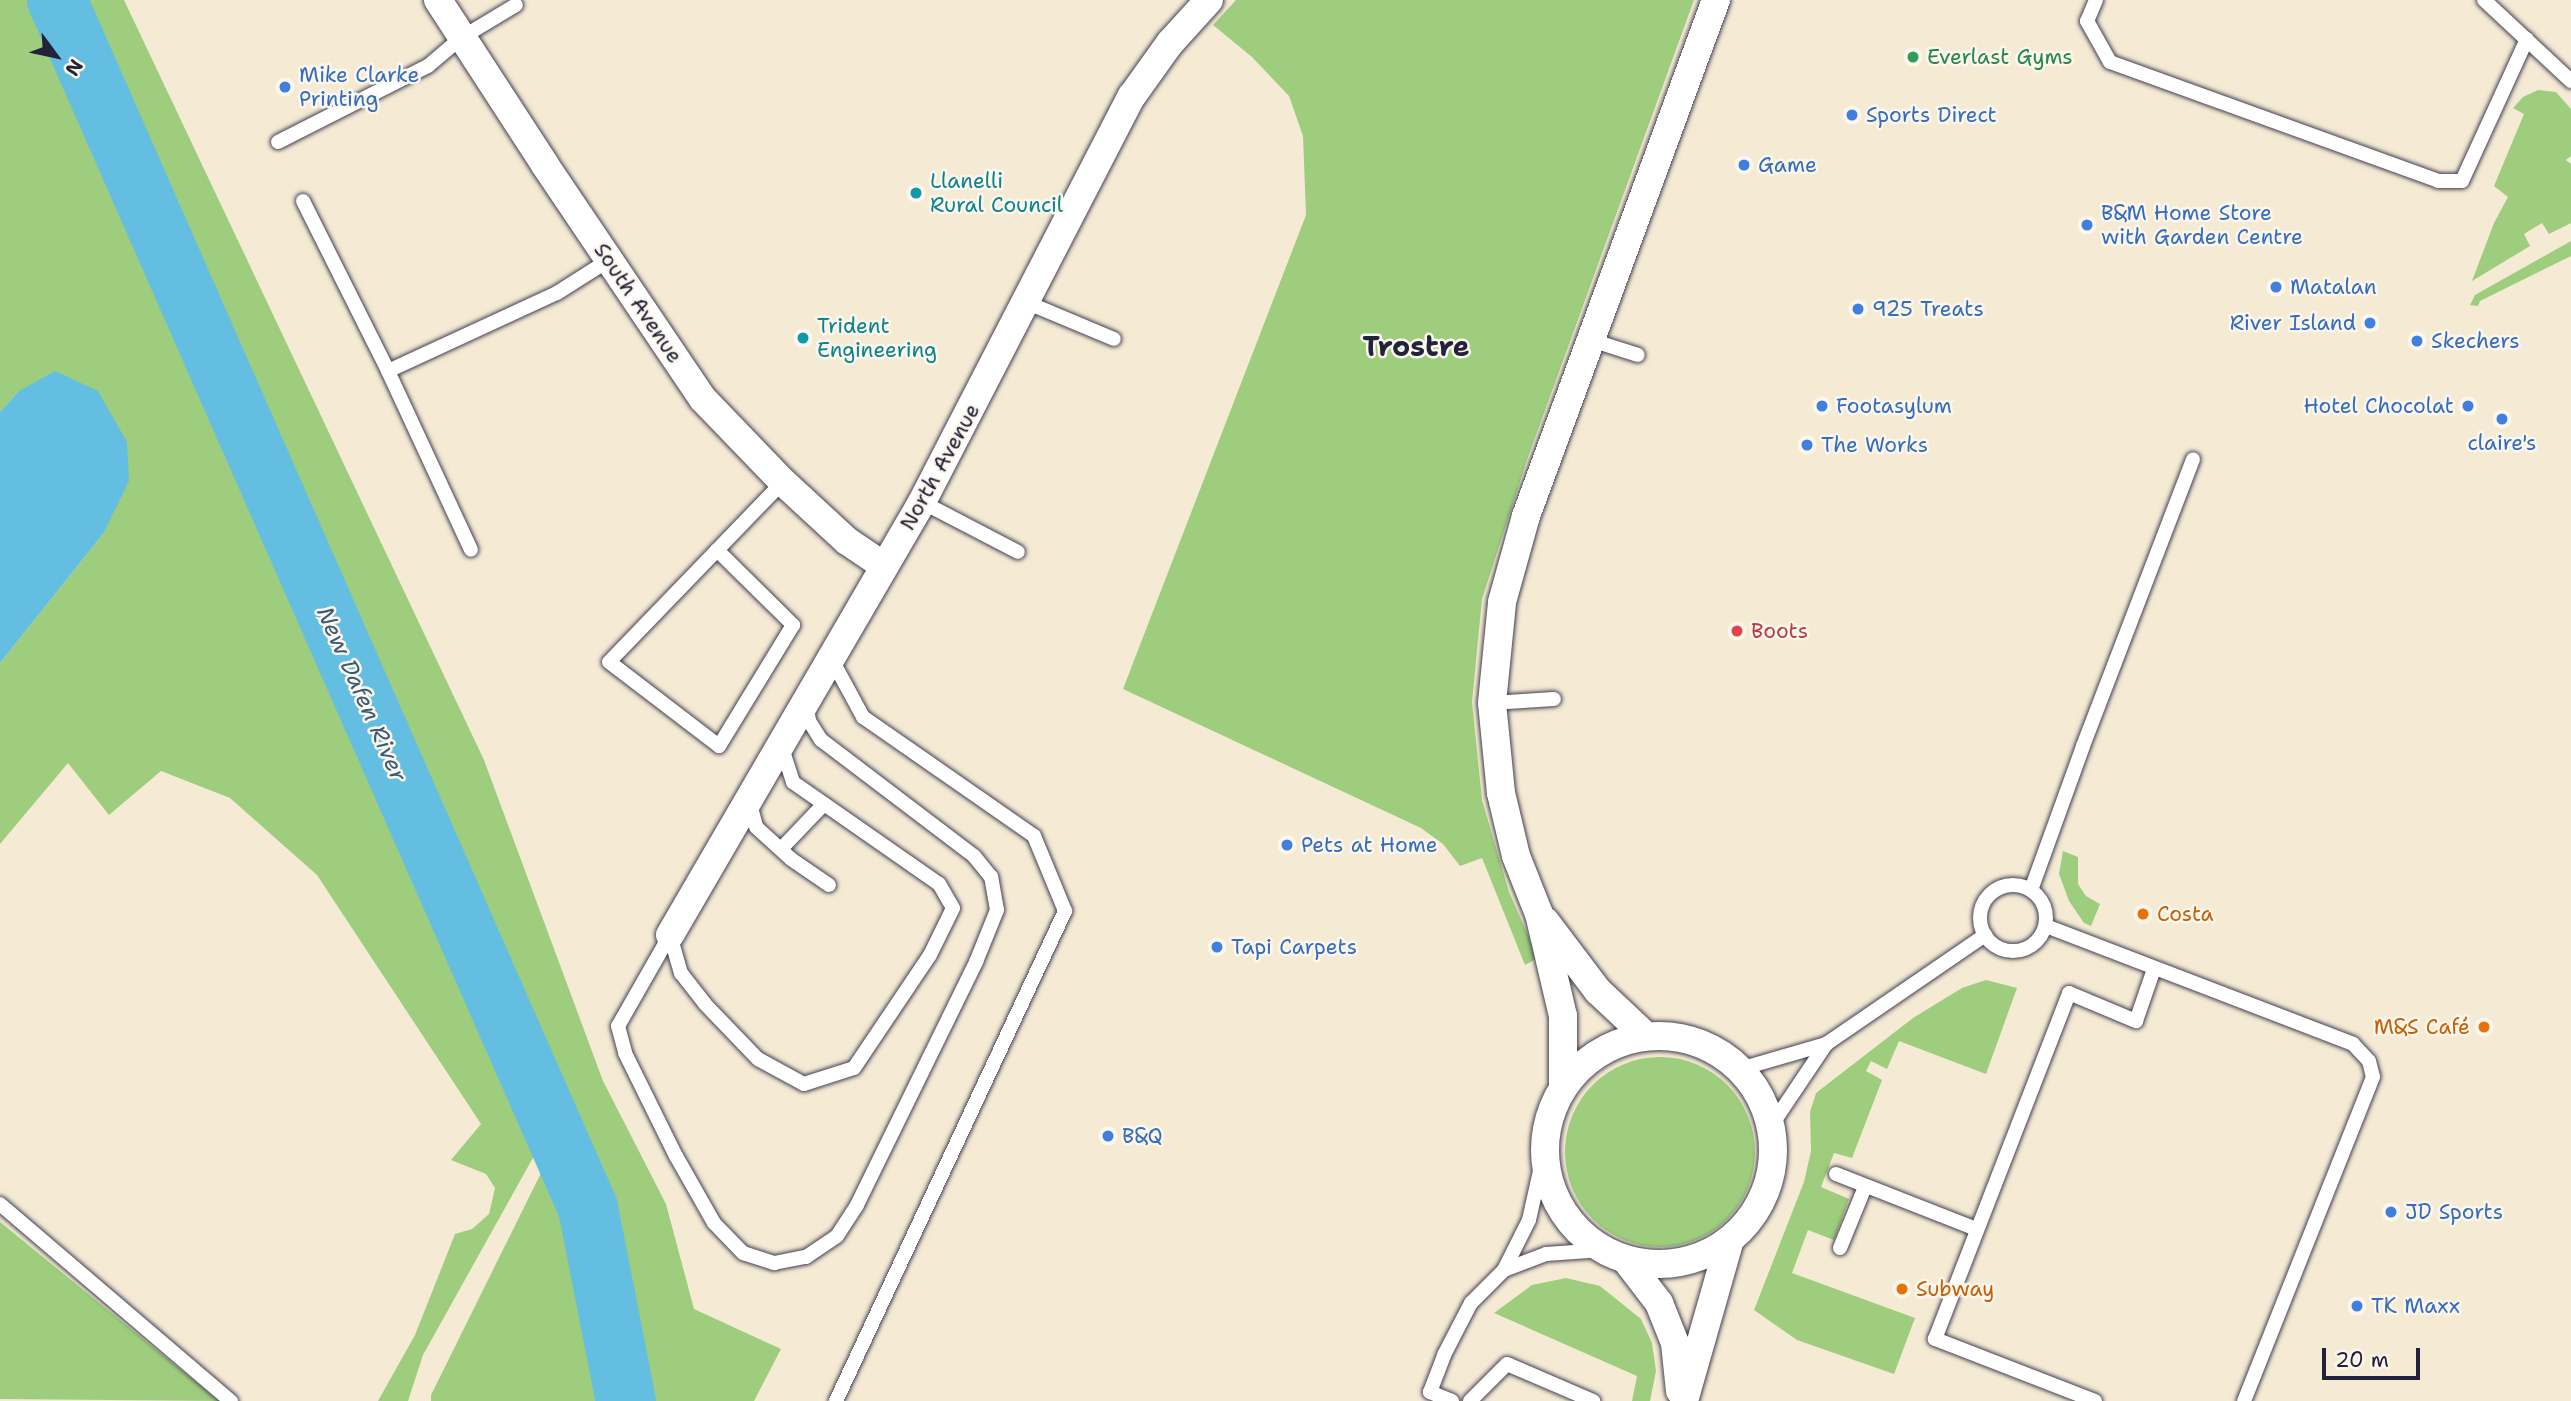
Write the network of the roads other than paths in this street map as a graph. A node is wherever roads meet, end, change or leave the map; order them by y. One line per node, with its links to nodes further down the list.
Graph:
1 (438, 0): 7 (street, South Avenue)
2 (1209, 0): 13 (street, North Avenue)
3 (1716, 0): 15 (street)
4 (2096, 0): 8 (lane)
5 (2484, 0): 8 (lane)
6 (516, 5): 7 (lane)
7 (461, 38): 10 (lane); 12 (street, South Avenue)
8 (2528, 39): 9 (lane)
9 (2571, 81)
10 (278, 142)
11 (303, 201): 17 (lane)
12 (609, 260): 17 (lane); 19 (street, South Avenue)
13 (1028, 303): 14 (lane); 20 (street, North Avenue)
14 (1114, 339)
15 (1591, 340): 16 (lane); 28 (street)
16 (1638, 355)
17 (388, 371): 21 (lane)
18 (2193, 459): 34 (lane)
19 (783, 482): 22 (lane); 24 (street, South Avenue)
20 (922, 502): 23 (lane); 24 (street, North Avenue)
21 (471, 550)
22 (717, 550): 22 (lane)
23 (1018, 552)
24 (884, 566): 25 (street, North Avenue)
25 (831, 658): 27 (street, North Avenue); 55 (lane)
26 (1554, 699): 28 (lane)
27 (806, 702): 29 (street, North Avenue); 37 (lane)
28 (1492, 703): 35 (street)
29 (781, 746): 30 (street, North Avenue); 31 (lane)
30 (749, 800): 32 (lane); 37 (street, North Avenue)
31 (824, 804): 32 (lane); 37 (lane)
32 (781, 849): 33 (lane)
33 (829, 885)
34 (2031, 890): 36 (lane); 38 (lane)
35 (1539, 914): 40 (street); 43 (street)
36 (2046, 926): 38 (lane); 39 (lane)
37 (670, 935)
38 (1985, 935): 41 (lane)
39 (2154, 970): 49 (lane); 61 (lane)
40 (1646, 1036): 42 (street); 43 (street)
41 (1826, 1044): 42 (lane); 44 (lane)
42 (1740, 1069): 44 (street)
43 (1563, 1088): 45 (street)
44 (1771, 1126): 50 (street)
45 (1545, 1153): 52 (street); 53 (lane)
46 (1836, 1174): 47 (lane)
47 (1865, 1187): 49 (lane); 51 (lane)
48 (0, 1204): 54 (lane)
49 (1976, 1229): 60 (lane)
50 (1730, 1239): 52 (street); 59 (street)
51 (1840, 1248)
52 (1614, 1255): 53 (lane); 59 (street)
53 (1504, 1270): 56 (lane)
54 (231, 1401)
55 (836, 1401)
56 (1452, 1401)
57 (1470, 1401): 58 (lane)
58 (1593, 1401)
59 (1682, 1401)
60 (2095, 1401)
61 (2244, 1401)

